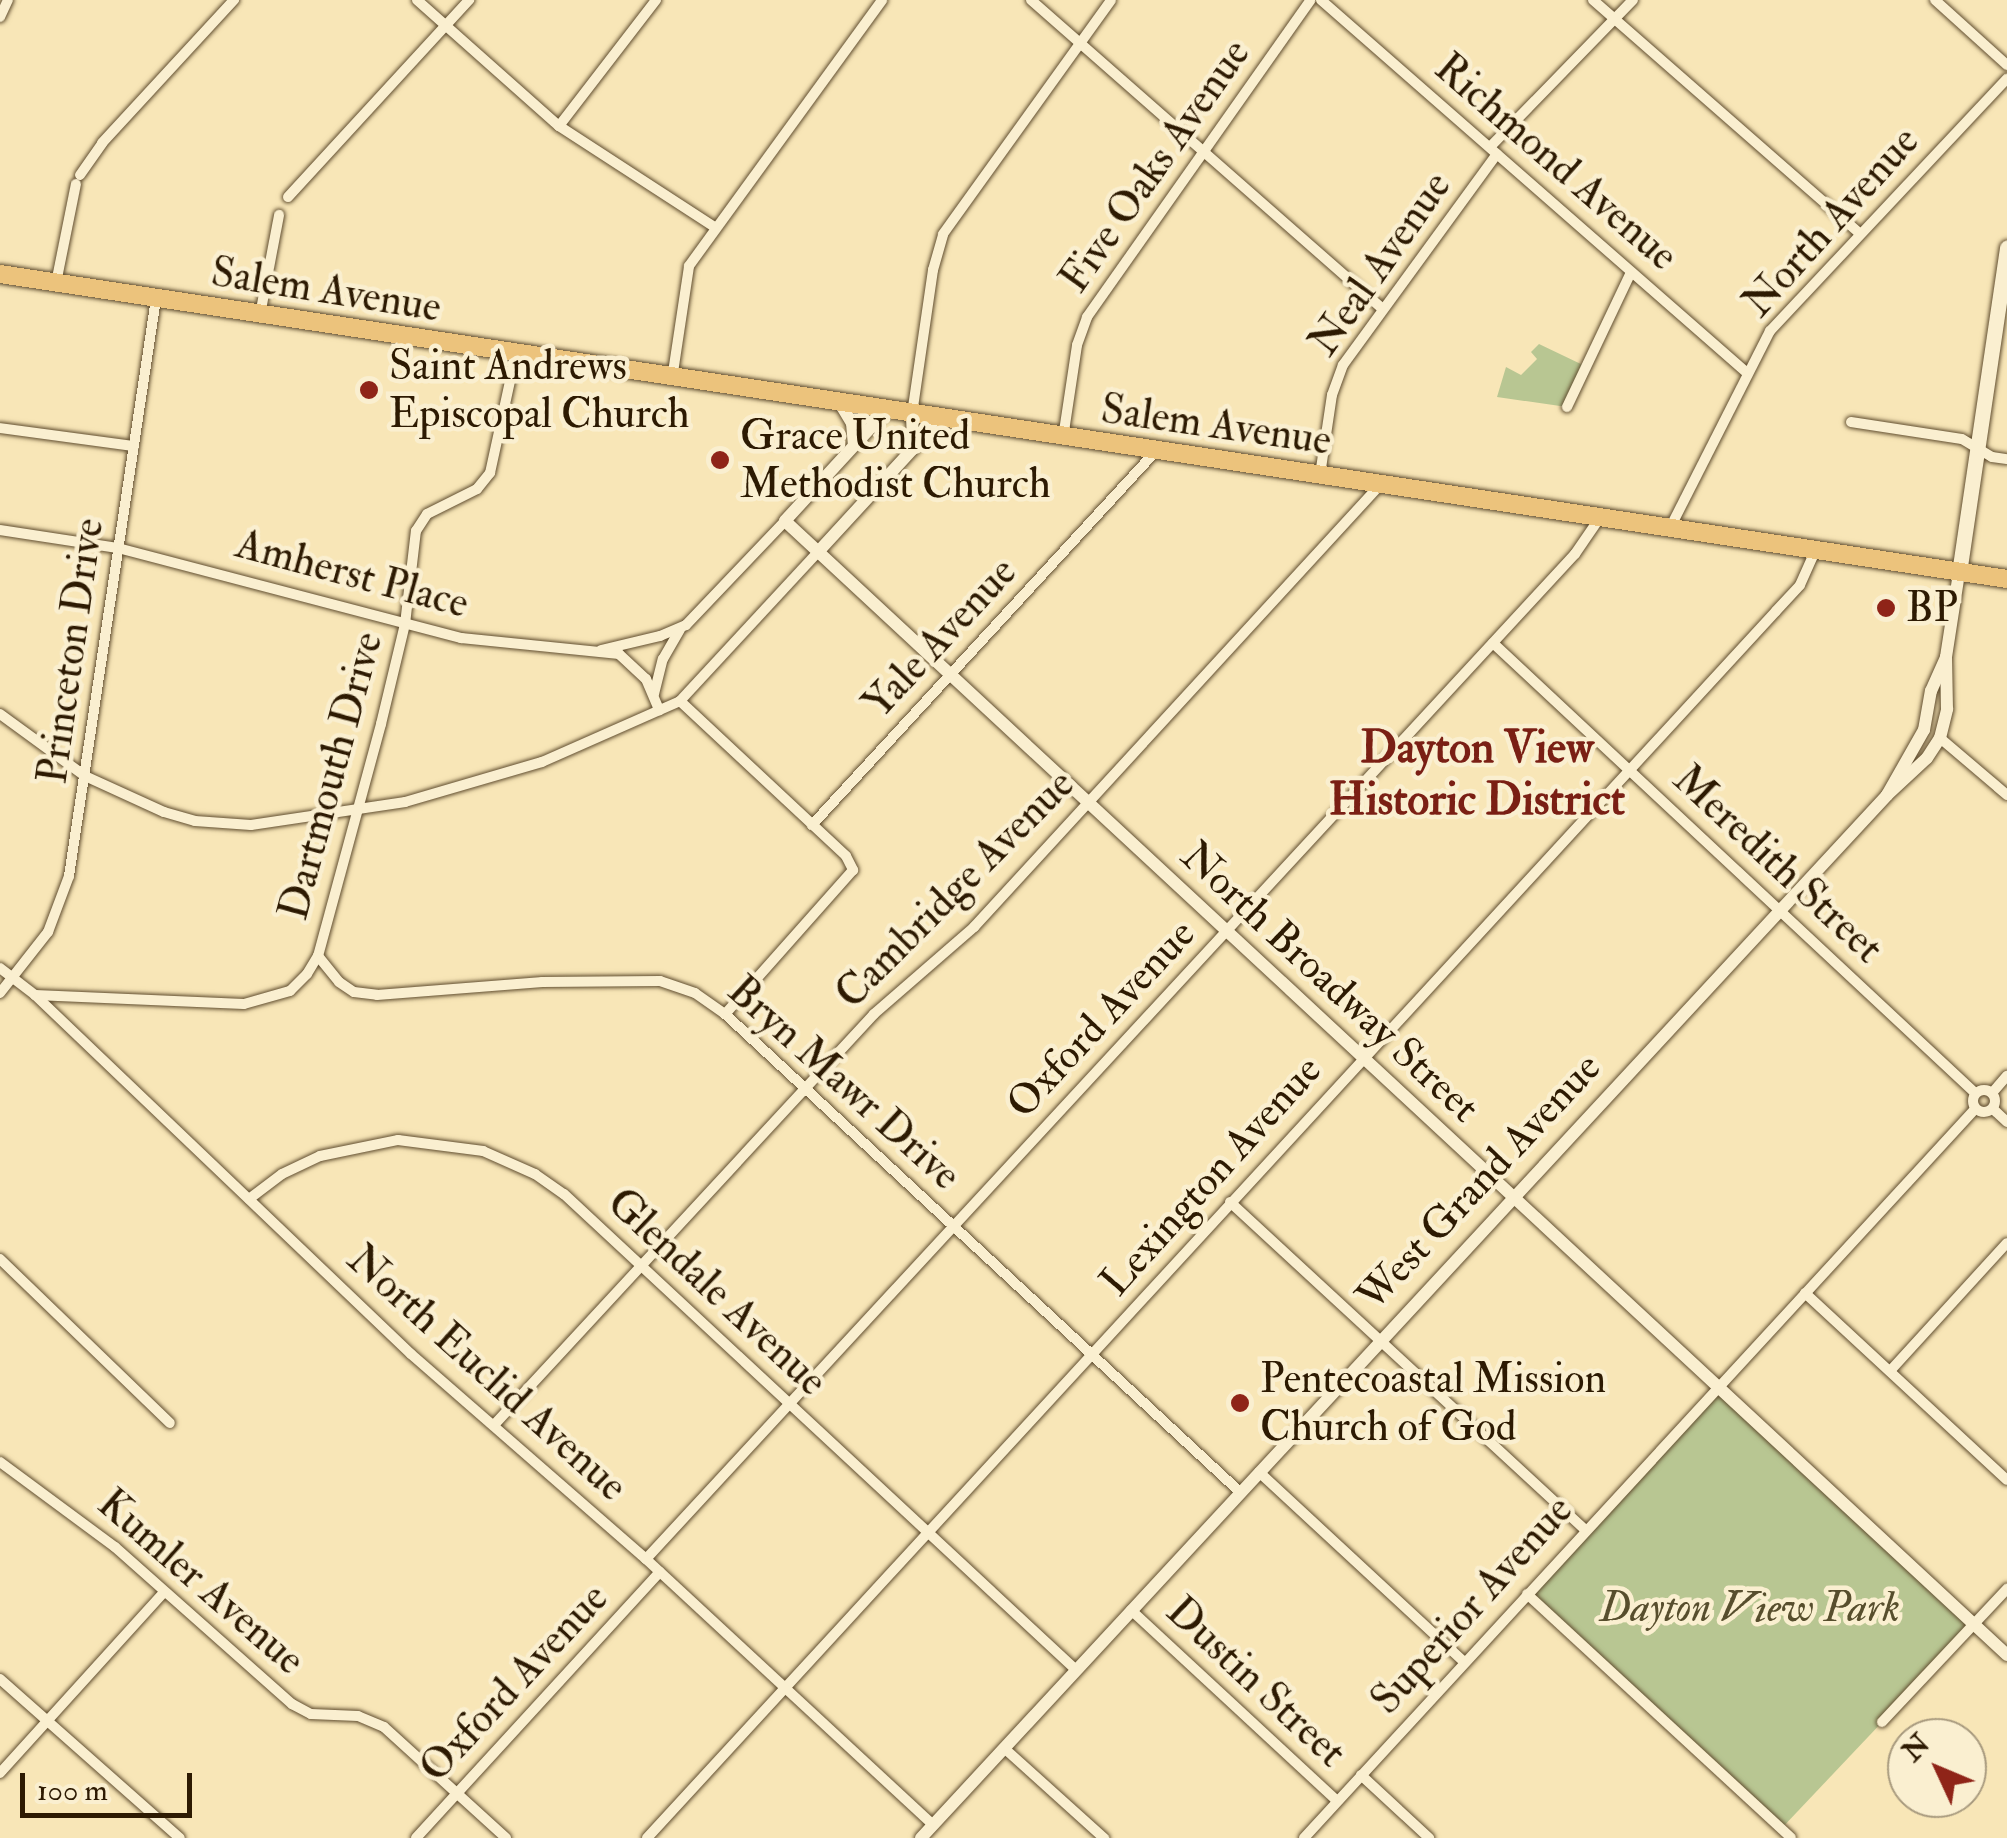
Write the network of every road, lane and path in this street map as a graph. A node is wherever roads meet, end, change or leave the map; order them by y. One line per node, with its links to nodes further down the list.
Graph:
1 (8, 0): 14 (street)
2 (234, 0): 30 (street)
3 (418, 0): 16 (street)
4 (469, 0): 16 (street)
5 (656, 0): 20 (street)
6 (882, 0): 25 (street)
7 (1031, 0): 17 (street)
8 (1111, 0): 17 (street)
9 (1311, 0): 22 (street, Five Oaks Avenue)
10 (1322, 0): 21 (street, Richmond Avenue)
11 (1593, 0): 15 (street)
12 (1633, 0): 15 (street, Neal Avenue)
13 (1935, 0): 18 (street)
14 (0, 18)
15 (1615, 19): 21 (street, Neal Avenue); 26 (street)
16 (446, 25): 20 (street); 23 (street)
17 (1079, 43): 22 (street); 41 (street)
18 (2007, 65)
19 (2007, 79): 26 (street, North Avenue)
20 (559, 126): 25 (street)
21 (1494, 151): 28 (street, Richmond Avenue); 32 (street, Neal Avenue)
22 (1204, 152): 32 (street); 45 (street, Five Oaks Avenue)
23 (288, 196)
24 (279, 215): 33 (street)
25 (716, 228): 37 (street)
26 (1860, 234): 36 (street, North Avenue)
27 (2007, 248): 34 (main road, West Grand Avenue)
28 (1631, 272): 36 (street, Richmond Avenue); 39 (street)
29 (0, 274): 30 (main road, Salem Avenue)
30 (56, 283): 31 (main road, Salem Avenue)
31 (156, 300): 33 (main road, Salem Avenue); 47 (street, Princeton Drive)
32 (1382, 309): 52 (street, Neal Avenue)
33 (260, 315): 35 (main road, Salem Avenue)
34 (2003, 320): 48 (main road, West Grand Avenue)
35 (516, 354): 37 (main road, Salem Avenue); 63 (street, Dartmouth Drive)
36 (1747, 373): 56 (street, North Avenue)
37 (672, 379): 38 (main road, Salem Avenue)
38 (841, 405): 40 (main road, Salem Avenue); 46 (street)
39 (1567, 407)
40 (886, 411): 41 (main road, Salem Avenue); 46 (street)
41 (912, 414): 42 (main road, Salem Avenue); 49 (street)
42 (935, 418): 45 (main road, Salem Avenue); 49 (street)
43 (1851, 422): 48 (street)
44 (0, 428): 47 (street)
45 (1063, 438): 50 (main road, Salem Avenue)
46 (854, 445): 55 (street)
47 (134, 446): 58 (street, Princeton Drive)
48 (1975, 448): 51 (street); 61 (main road, West Grand Avenue)
49 (913, 449): 60 (street)
50 (1156, 451): 52 (main road, Salem Avenue); 68 (street, Yale Avenue)
51 (2007, 458)
52 (1320, 475): 53 (main road, Salem Avenue)
53 (1379, 486): 54 (main road, Salem Avenue); 78 (street, Cambridge Avenue)
54 (1599, 519): 56 (main road, Salem Avenue); 65 (street, Oxford Avenue)
55 (785, 521): 60 (street, North Broadway Street); 64 (street)
56 (1669, 529): 59 (main road, Salem Avenue)
57 (0, 530): 58 (street, Amherst Place)
58 (118, 548): 63 (street, Amherst Place); 75 (street, Princeton Drive)
59 (1815, 551): 61 (main road, Salem Avenue); 74 (street, Lexington Avenue)
60 (818, 552): 68 (street, North Broadway Street); 70 (street)
61 (1959, 572): 62 (main road, Salem Avenue); 67 (street, West Grand Avenue)
62 (2007, 579)
63 (405, 624): 66 (street, Amherst Place); 79 (street, Dartmouth Drive)
64 (680, 628): 66 (street); 69 (street)
65 (1493, 643): 74 (street, Meredith Street); 82 (street, Oxford Avenue)
66 (600, 650): 69 (street, Amherst Place)
67 (1946, 658): 73 (street, West Grand Avenue); 76 (street, West Grand Avenue)
68 (951, 674): 78 (street, North Broadway Street); 80 (street, Yale Avenue)
69 (654, 694): 71 (street, Amherst Place)
70 (680, 701): 71 (street); 80 (street)
71 (659, 710): 79 (street)
72 (0, 714): 75 (street)
73 (1940, 738): 76 (street, West Grand Avenue); 77 (street)
74 (1629, 770): 81 (street, Meredith Street); 89 (street, Lexington Avenue)
75 (85, 776): 79 (street); 85 (street, Princeton Drive)
76 (1887, 796): 81 (street, West Grand Avenue)
77 (2007, 796)
78 (1088, 802): 82 (street, North Broadway Street); 91 (street, Cambridge Avenue)
79 (357, 810): 83 (street, Dartmouth Drive)
80 (812, 824): 88 (street)
81 (1781, 911): 92 (street, Meredith Street); 97 (street, West Grand Avenue)
82 (1226, 931): 89 (street, North Broadway Street); 100 (street, Oxford Avenue)
83 (318, 956): 87 (street); 88 (street, Bryn Mawr Drive)
84 (0, 968): 85 (street, North Euclid Avenue)
85 (15, 977): 86 (street, Princeton Drive); 87 (street, North Euclid Avenue)
86 (0, 993)
87 (35, 996): 98 (street, North Euclid Avenue)
88 (725, 1014): 91 (street, Bryn Mawr Drive)
89 (1363, 1057): 97 (street, North Broadway Street); 99 (street, Lexington Avenue)
90 (2007, 1076): 93 (street)
91 (806, 1089): 100 (street, Bryn Mawr Drive); 103 (street, Cambridge Avenue)
92 (1976, 1093): 93 (street); 95 (street)
93 (1992, 1093): 94 (street)
94 (1993, 1108): 95 (street); 96 (street)
95 (1975, 1109): 104 (street, Superior Avenue)
96 (2007, 1122)
97 (1514, 1197): 105 (street, West Grand Avenue); 108 (street, North Broadway Street)
98 (249, 1199): 103 (street, Glendale Avenue); 111 (street, North Euclid Avenue)
99 (1230, 1202): 105 (street); 106 (street, Lexington Avenue)
100 (953, 1226): 106 (street, Bryn Mawr Drive); 109 (street, Oxford Avenue)
101 (2007, 1243): 107 (street)
102 (0, 1259): 110 (street)
103 (641, 1267): 109 (street, Glendale Avenue); 111 (street, Cambridge Avenue)
104 (1805, 1292): 107 (street); 108 (street, Superior Avenue)
105 (1380, 1340): 113 (street, West Grand Avenue); 116 (street)
106 (1092, 1356): 115 (street, Bryn Mawr Drive); 117 (street, Lexington Avenue)
107 (1890, 1371): 114 (street)
108 (1721, 1386): 116 (street, Superior Avenue); 124 (street, North Broadway Street)
109 (789, 1403): 117 (street, Glendale Avenue); 118 (street, Oxford Avenue)
110 (170, 1423)
111 (494, 1425): 118 (street, North Euclid Avenue)
112 (0, 1462): 121 (street, Kumler Avenue)
113 (1259, 1472): 115 (street, West Grand Avenue); 126 (street)
114 (2007, 1480)
115 (1240, 1492): 123 (street, West Grand Avenue)
116 (1585, 1530): 122 (street, Superior Avenue)
117 (928, 1533): 127 (street, Glendale Avenue); 129 (street, Lexington Avenue)
118 (646, 1559): 119 (street, North Euclid Avenue)
119 (660, 1572): 129 (street, North Euclid Avenue); 135 (street, Oxford Avenue)
120 (2007, 1589): 124 (street)
121 (164, 1592): 130 (street); 135 (street, Kumler Avenue)
122 (1527, 1594): 126 (street, Superior Avenue); 146 (street)
123 (1131, 1610): 127 (street, West Grand Avenue); 136 (street, Dustin Street)
124 (1974, 1625): 125 (street, North Broadway Street); 131 (street)
125 (2007, 1655)
126 (1463, 1661): 134 (street, Superior Avenue)
127 (1076, 1670): 132 (street, West Grand Avenue)
128 (0, 1679): 130 (street)
129 (785, 1688): 137 (street, North Euclid Avenue); 141 (street, Lexington Avenue)
130 (48, 1722): 133 (street); 138 (street)
131 (1882, 1722)
132 (1004, 1748): 137 (street, West Grand Avenue); 143 (street)
133 (0, 1773)
134 (1362, 1774): 136 (street, Superior Avenue); 145 (street)
135 (457, 1793): 139 (street, Oxford Avenue); 140 (street, Kumler Avenue)
136 (1337, 1802): 144 (street, Superior Avenue)
137 (933, 1825): 142 (street, West Grand Avenue)
138 (178, 1837)
139 (416, 1838)
140 (506, 1838)
141 (646, 1838)
142 (921, 1838)
143 (1104, 1838)
144 (1304, 1838)
145 (1429, 1838)
146 (1790, 1838)

